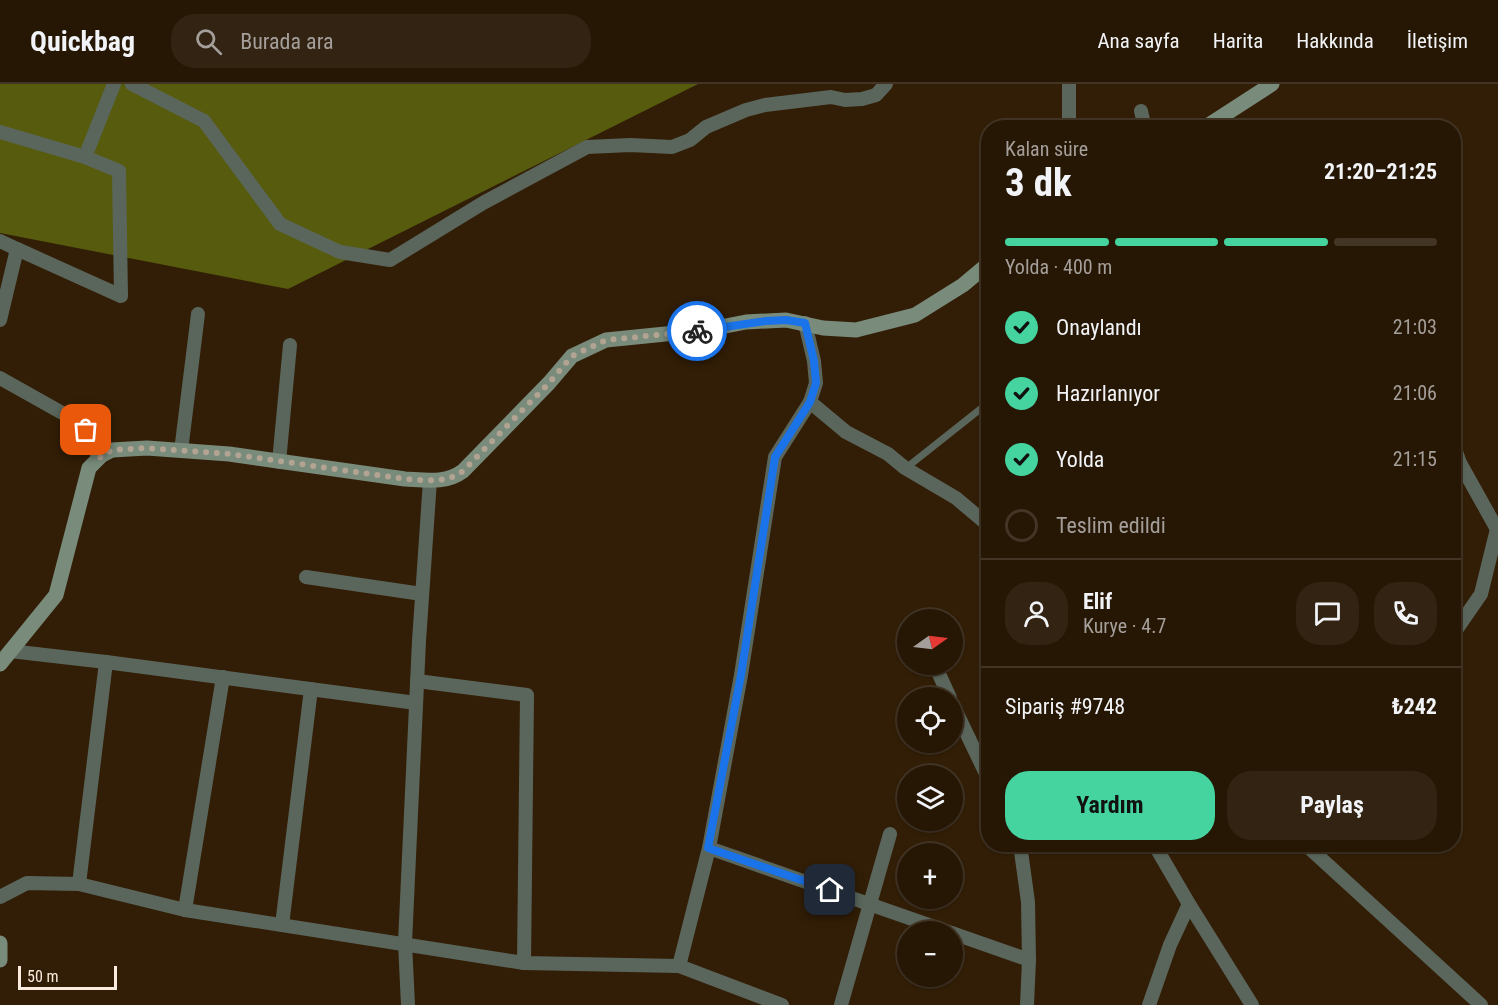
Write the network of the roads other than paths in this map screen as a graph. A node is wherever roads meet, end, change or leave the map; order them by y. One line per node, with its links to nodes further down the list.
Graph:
1 (114, 84): 11 (street)
2 (132, 84): 3 (street)
3 (886, 84)
4 (1069, 84): 7 (street)
5 (1272, 84): 9 (street)
6 (1142, 111): 8 (street)
7 (1069, 120)
8 (1144, 120)
9 (1216, 120)
10 (0, 132): 11 (street)
11 (85, 157): 13 (street)
12 (0, 241): 13 (street)
13 (17, 249): 16 (street)
14 (981, 270): 17 (street)
15 (198, 314): 22 (street)
16 (0, 320)
17 (805, 323): 20 (street); 27 (street)
18 (290, 345): 24 (street)
19 (0, 378): 23 (street)
20 (810, 402): 26 (street); 43 (street)
21 (981, 408): 26 (lane)
22 (181, 451): 23 (street); 24 (street)
23 (99, 458): 33 (street)
24 (279, 462): 27 (street)
25 (1461, 465): 29 (street)
26 (905, 468): 28 (street)
27 (430, 480): 31 (street)
28 (981, 519)
29 (1498, 530): 32 (street)
30 (306, 577): 31 (street)
31 (422, 594): 37 (street)
32 (1461, 622)
33 (10, 651): 34 (street); 35 (street)
34 (106, 662): 36 (street); 47 (street)
35 (0, 664)
36 (223, 677): 38 (street); 51 (street)
37 (417, 681): 39 (street); 59 (street)
38 (311, 689): 39 (street); 53 (street)
39 (416, 703): 56 (street)
40 (963, 725): 41 (street)
41 (981, 762)
42 (891, 834): 49 (street)
43 (708, 848): 49 (street); 60 (street)
44 (1022, 852): 58 (street)
45 (1159, 852): 50 (street)
46 (1314, 852): 67 (street)
47 (79, 884): 48 (street); 51 (street)
48 (0, 897)
49 (871, 904): 52 (street); 63 (street)
50 (1189, 904): 65 (street); 66 (street)
51 (185, 910): 53 (street)
52 (920, 921)
53 (282, 925): 56 (street)
54 (963, 936): 58 (street)
55 (0, 943): 57 (street)
56 (405, 944): 59 (street); 61 (street)
57 (0, 960)
58 (1029, 960): 64 (street)
59 (524, 963): 60 (street)
60 (679, 966): 62 (street)
61 (408, 1005)
62 (782, 1005)
63 (841, 1005)
64 (1028, 1005)
65 (1149, 1005)
66 (1252, 1005)
67 (1481, 1005)

